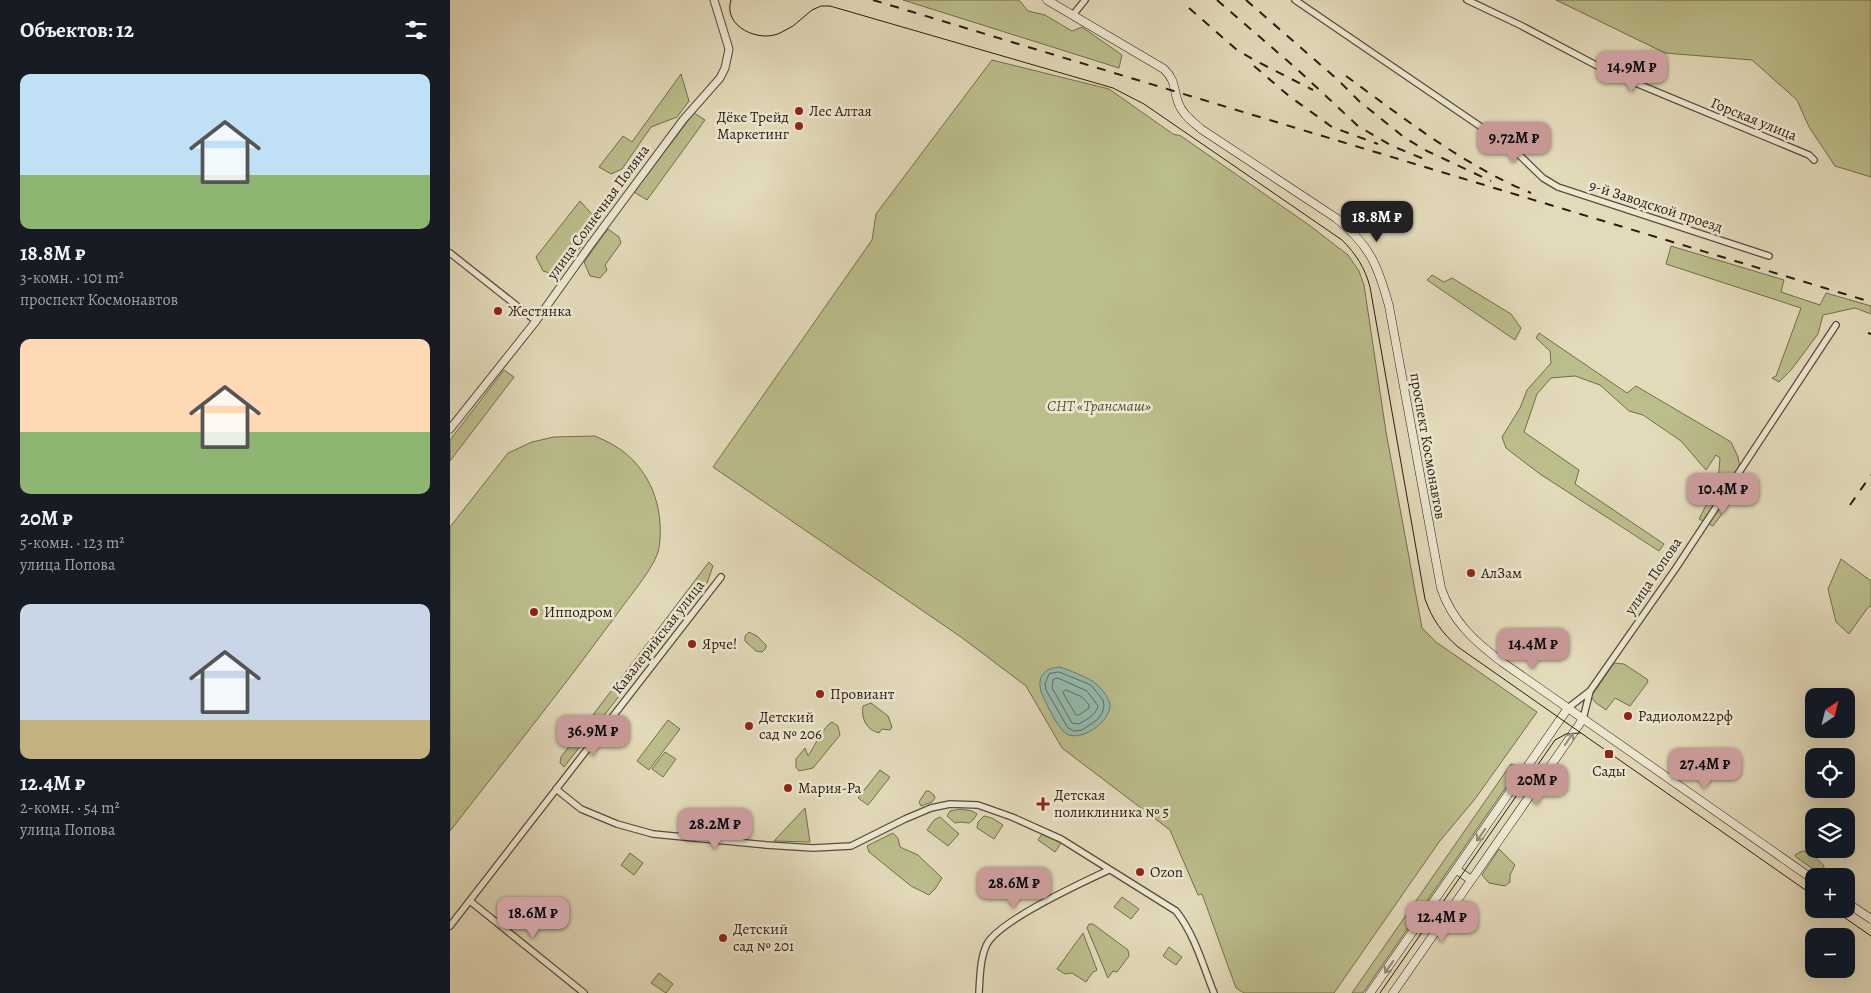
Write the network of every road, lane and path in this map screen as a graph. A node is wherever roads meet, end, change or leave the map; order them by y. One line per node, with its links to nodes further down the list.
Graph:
1 (714, 0): 10 (street, улица Солнечная Поляна)
2 (1048, 0): 6 (main road, проспект Космонавтов)
3 (1085, 0): 6 (street)
4 (1295, 0): 9 (street, 9-й Заводской проезд)
5 (1467, 0): 7 (street, Горская улица)
6 (1073, 15): 15 (main road, проспект Космонавтов)
7 (1814, 160)
8 (450, 253): 10 (street)
9 (1769, 256)
10 (536, 321): 12 (street, улица Солнечная Поляна)
11 (1836, 325): 14 (street, улица Попова)
12 (450, 429)
13 (721, 577): 17 (street, Кавалерийская улица)
14 (1590, 691): 15 (street, улица Попова); 16 (street, улица Попова)
15 (1568, 708): 16 (main road, проспект Космонавтов); 19 (main road, улица Попова, one-way to 19)
16 (1583, 719): 20 (main road, проспект Космонавтов); 21 (main road, улица Попова, one-way to 16)
17 (556, 789): 18 (street); 22 (street, Кавалерийская улица)
18 (1109, 870): 27 (street); 28 (street)
19 (1457, 870): 21 (main road); 29 (main road, улица Попова, one-way to 29)
20 (1805, 874)
21 (1472, 880): 30 (main road, улица Попова)
22 (470, 900): 25 (street, Кавалерийская улица); 26 (street)
23 (1855, 908): 24 (main road)
24 (1871, 919)
25 (450, 926)
26 (584, 993)
27 (979, 993)
28 (1214, 993)
29 (1370, 993)
30 (1393, 993)

